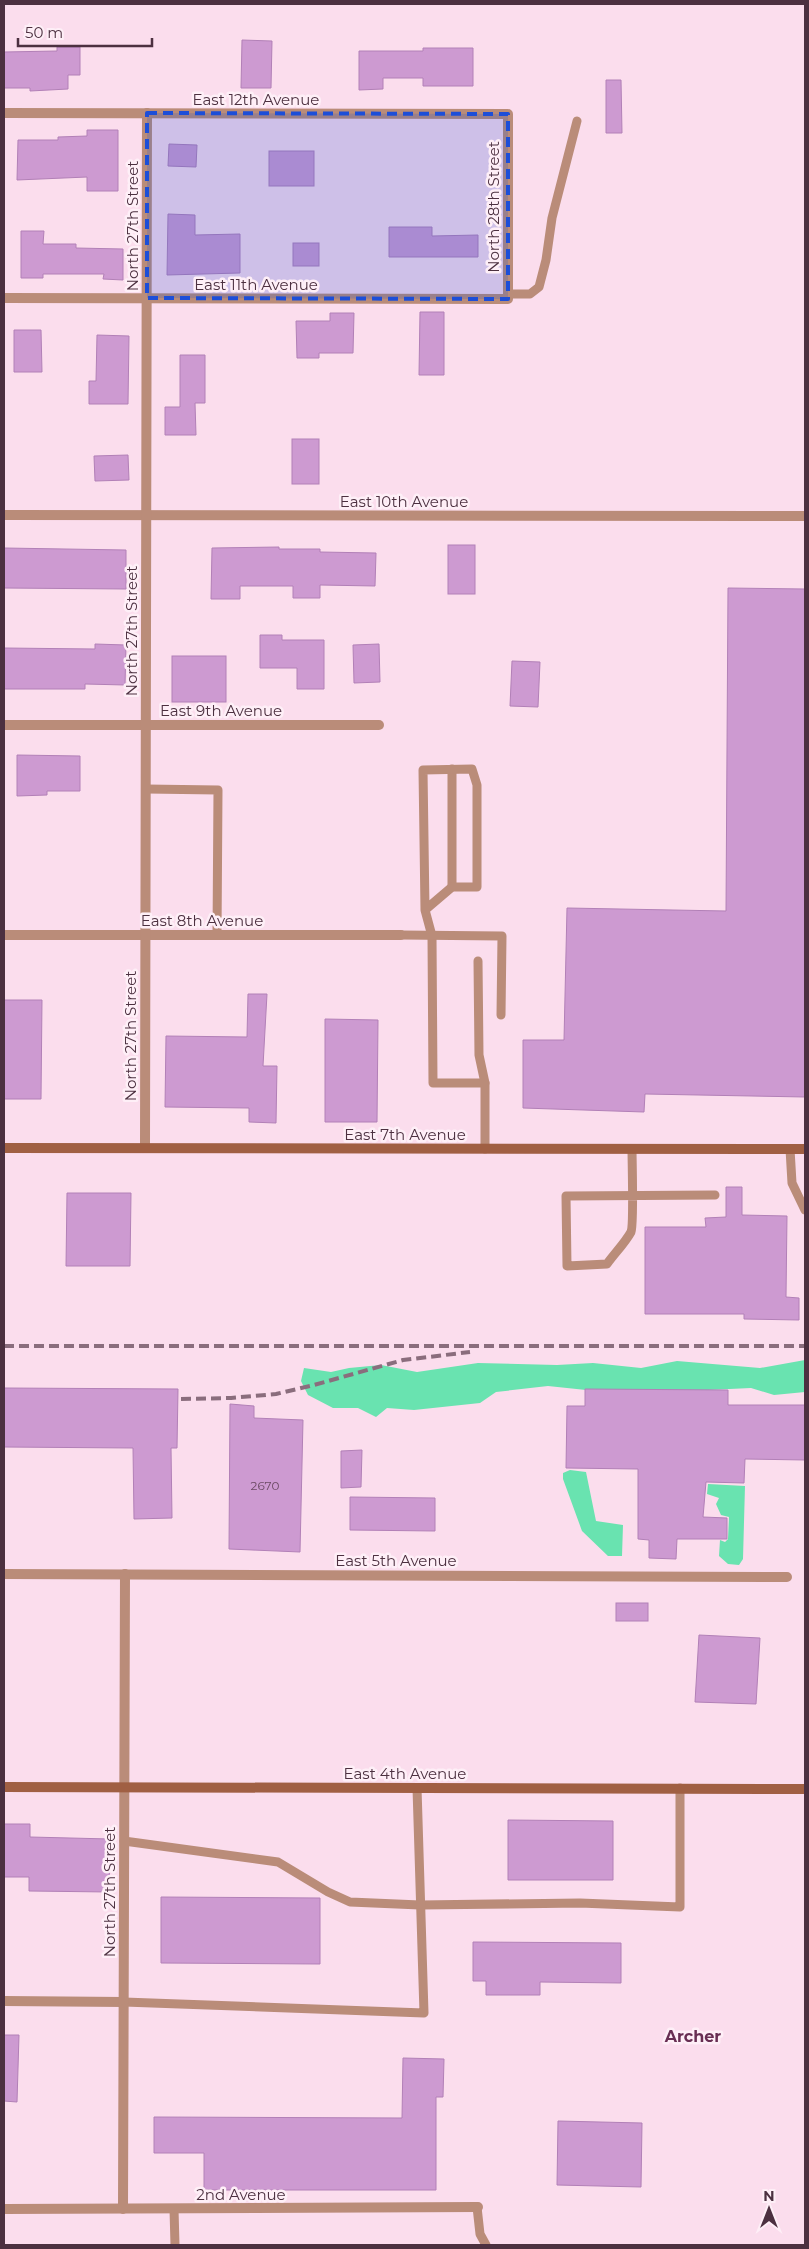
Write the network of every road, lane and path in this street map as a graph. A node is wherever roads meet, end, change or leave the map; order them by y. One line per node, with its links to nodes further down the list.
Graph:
1 (4, 113): 2 (street, East 12th Avenue)
2 (147, 113): 3 (street, East 12th Avenue); 7 (street, North 27th Street)
3 (508, 114): 5 (street, North 28th Street)
4 (577, 121): 5 (lane)
5 (508, 297): 7 (street, East 11th Avenue)
6 (4, 298): 7 (street, East 11th Avenue)
7 (147, 298): 9 (street, North 27th Street)
8 (4, 515): 9 (street, East 10th Avenue)
9 (146, 516): 10 (street, East 10th Avenue); 12 (street, North 27th Street)
10 (805, 516)
11 (4, 724): 12 (street, East 9th Avenue)
12 (146, 725): 13 (street, East 9th Avenue); 15 (street, North 27th Street)
13 (379, 725)
14 (452, 769): 16 (lane); 16 (lane); 17 (lane)
15 (146, 789): 19 (street, North 27th Street); 20 (lane)
16 (452, 887): 17 (lane)
17 (425, 910): 22 (lane)
18 (4, 935): 19 (street, East 8th Avenue)
19 (145, 935): 20 (street, East 8th Avenue); 27 (street, North 27th Street)
20 (217, 935): 21 (street, East 8th Avenue)
21 (401, 936): 22 (lane)
22 (432, 936): 24 (lane); 25 (lane)
23 (478, 961): 25 (lane)
24 (501, 1015)
25 (485, 1083): 28 (lane)
26 (4, 1148): 27 (street, East 7th Avenue)
27 (145, 1148): 28 (street, East 7th Avenue)
28 (484, 1149): 29 (street, East 7th Avenue)
29 (632, 1149): 30 (street, East 7th Avenue); 32 (lane)
30 (790, 1149): 31 (street, East 7th Avenue); 34 (lane)
31 (805, 1149)
32 (632, 1195): 32 (lane); 33 (lane)
33 (715, 1195)
34 (805, 1210)
35 (4, 1574): 36 (street, East 5th Avenue)
36 (125, 1574): 37 (street, East 5th Avenue); 39 (street, North 27th Street)
37 (787, 1577)
38 (4, 1787): 39 (street, East 4th Avenue)
39 (124, 1787): 40 (street, East 4th Avenue); 43 (street, North 27th Street)
40 (417, 1788): 41 (street, East 4th Avenue); 44 (lane)
41 (680, 1788): 42 (street, East 4th Avenue); 44 (lane)
42 (805, 1789)
43 (124, 1841): 44 (lane); 46 (street, North 27th Street)
44 (420, 1905): 46 (lane)
45 (4, 2001): 46 (street)
46 (124, 2002): 49 (street, North 27th Street)
47 (478, 2207): 50 (street, 2nd Avenue); 52 (lane)
48 (4, 2209): 49 (street, 2nd Avenue)
49 (123, 2209): 50 (street, 2nd Avenue)
50 (174, 2209): 51 (lane)
51 (175, 2245)
52 (486, 2245)

